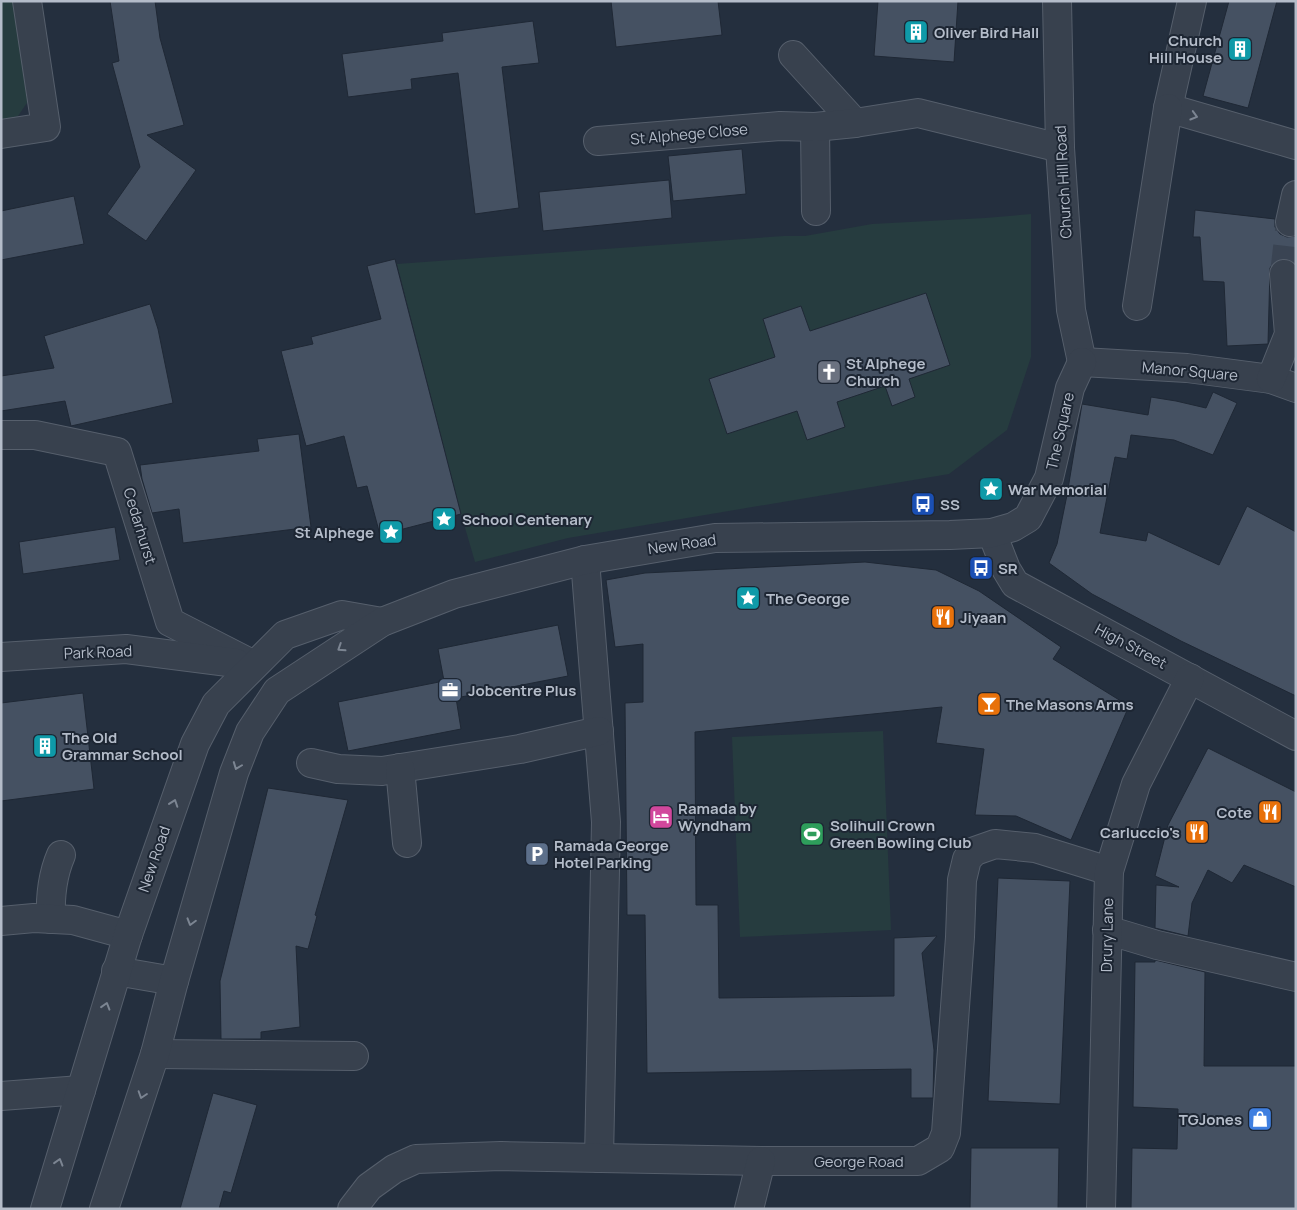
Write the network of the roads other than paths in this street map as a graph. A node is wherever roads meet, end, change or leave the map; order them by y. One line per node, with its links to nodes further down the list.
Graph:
1 (27, 1): 8 (street)
2 (1056, 1): 11 (street, Church Hill Road)
3 (1192, 1): 5 (street)
4 (794, 54): 6 (street)
5 (1168, 108): 10 (street, one-way to 10); 16 (street)
6 (855, 123): 7 (street, St Alphege Close); 11 (street, St Alphege Close)
7 (815, 127): 9 (street, St Alphege Close); 13 (street)
8 (1, 134)
9 (598, 141)
10 (1296, 145)
11 (1060, 148): 17 (street, Church Hill Road)
12 (1296, 195): 14 (street)
13 (816, 211)
14 (1290, 222)
15 (1284, 274): 18 (street)
16 (1137, 306)
17 (1082, 362): 18 (street, Manor Square); 21 (street, The Square)
18 (1271, 378): 19 (street, Manor Square)
19 (1296, 388)
20 (1, 435): 26 (street, Cedarhurst)
21 (992, 533): 22 (street, New Road); 27 (street, High Street)
22 (585, 560): 23 (street, New Road); 28 (street)
23 (382, 622): 25 (street, New Road, one-way to 25); 26 (street, New Road)
24 (1, 657): 26 (street, Park Road)
25 (317, 664): 26 (street, Park Road); 41 (street, New Road, one-way to 41)
26 (254, 665): 38 (street, New Road, one-way to 26)
27 (1190, 678): 29 (street, High Street); 34 (street, Drury Lane)
28 (599, 731): 31 (street); 46 (street)
29 (1296, 736)
30 (311, 763): 31 (street)
31 (400, 768): 32 (street)
32 (407, 843)
33 (61, 856): 35 (street)
34 (1109, 871): 37 (street, Drury Lane); 47 (street, George Road)
35 (51, 919): 36 (street); 38 (street)
36 (1, 921)
37 (1107, 930): 40 (street); 48 (street, Drury Lane)
38 (128, 935): 39 (street, New Road)
39 (116, 971): 41 (street); 44 (street, New Road, one-way to 39)
40 (1296, 977)
41 (174, 980): 42 (street, New Road)
42 (155, 1054): 43 (street); 50 (street, New Road, one-way to 50)
43 (354, 1056)
44 (81, 1090): 45 (street); 49 (street, New Road, one-way to 44)
45 (1, 1096)
46 (599, 1158): 47 (street, George Road); 51 (street, George Road)
47 (761, 1161): 52 (street)
48 (1101, 1200)
49 (45, 1209)
50 (104, 1209)
51 (352, 1209)
52 (749, 1209)

